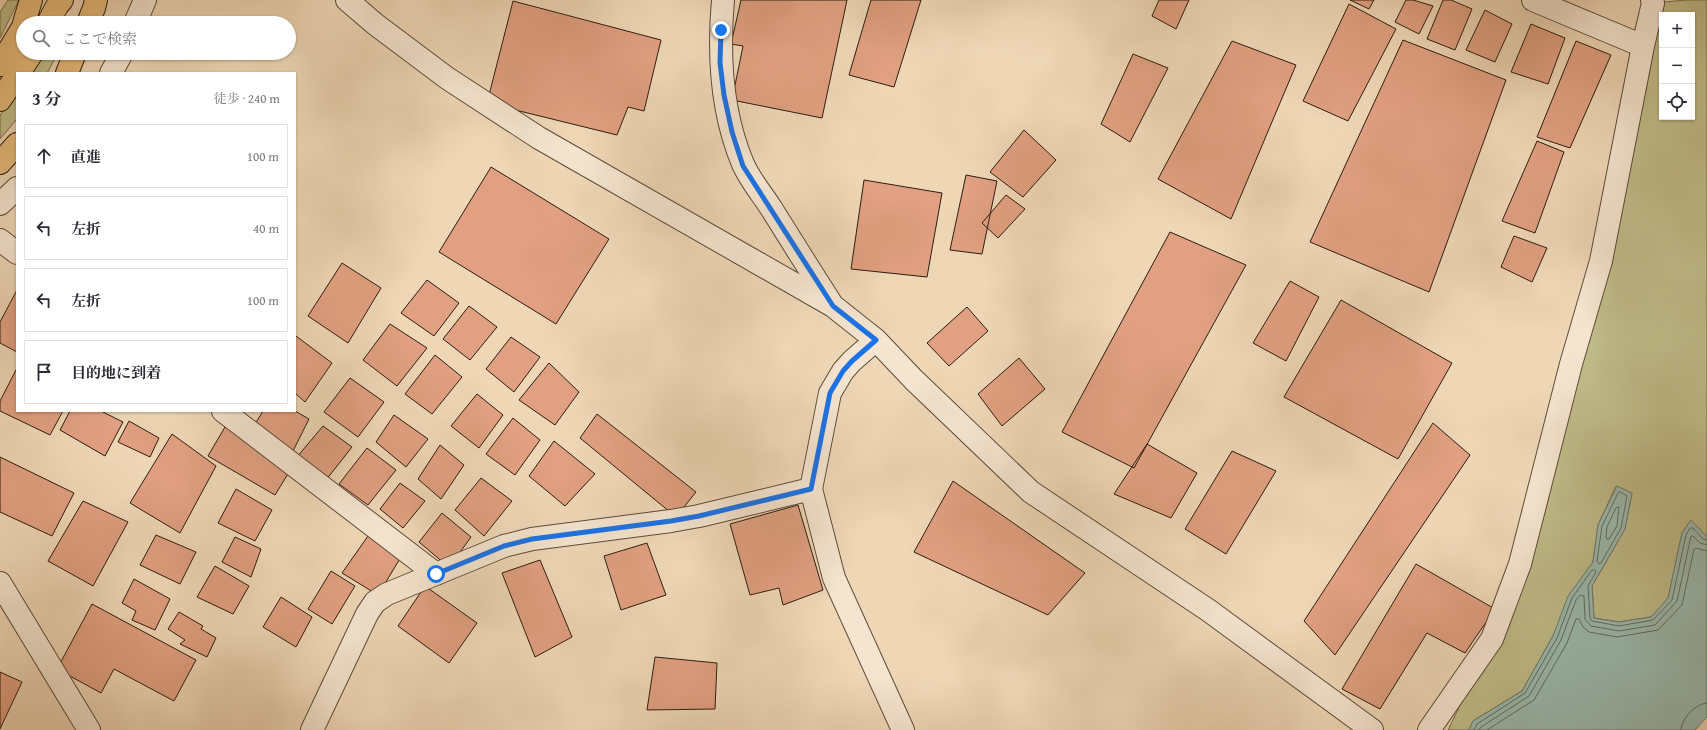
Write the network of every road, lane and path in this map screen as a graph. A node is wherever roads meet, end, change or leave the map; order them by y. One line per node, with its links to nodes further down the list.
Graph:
1 (31, 0): 9 (highway)
2 (62, 0): 10 (highway)
3 (96, 0): 11 (highway)
4 (145, 0): 12 (street)
5 (347, 0): 30 (street)
6 (724, 0): 30 (street)
7 (1533, 0): 14 (street)
8 (1652, 0): 14 (street)
9 (26, 16)
10 (52, 16)
11 (90, 16)
12 (138, 16)
13 (16, 39): 18 (highway)
14 (1643, 46): 40 (street)
15 (27, 60): 19 (highway)
16 (72, 60): 20 (highway)
17 (118, 60): 21 (street)
18 (0, 65)
19 (19, 72)
20 (66, 72)
21 (112, 72)
22 (16, 77): 23 (highway)
23 (0, 100)
24 (16, 145): 25 (highway)
25 (0, 163)
26 (16, 189): 27 (street)
27 (0, 204)
28 (0, 240): 29 (street)
29 (16, 252)
30 (833, 306): 31 (street)
31 (876, 340): 33 (street); 39 (street)
32 (224, 412): 34 (street)
33 (811, 489): 34 (street); 38 (street)
34 (436, 574): 37 (street)
35 (0, 583): 36 (street)
36 (89, 730)
37 (312, 730)
38 (903, 730)
39 (1372, 730)
40 (1429, 730)

